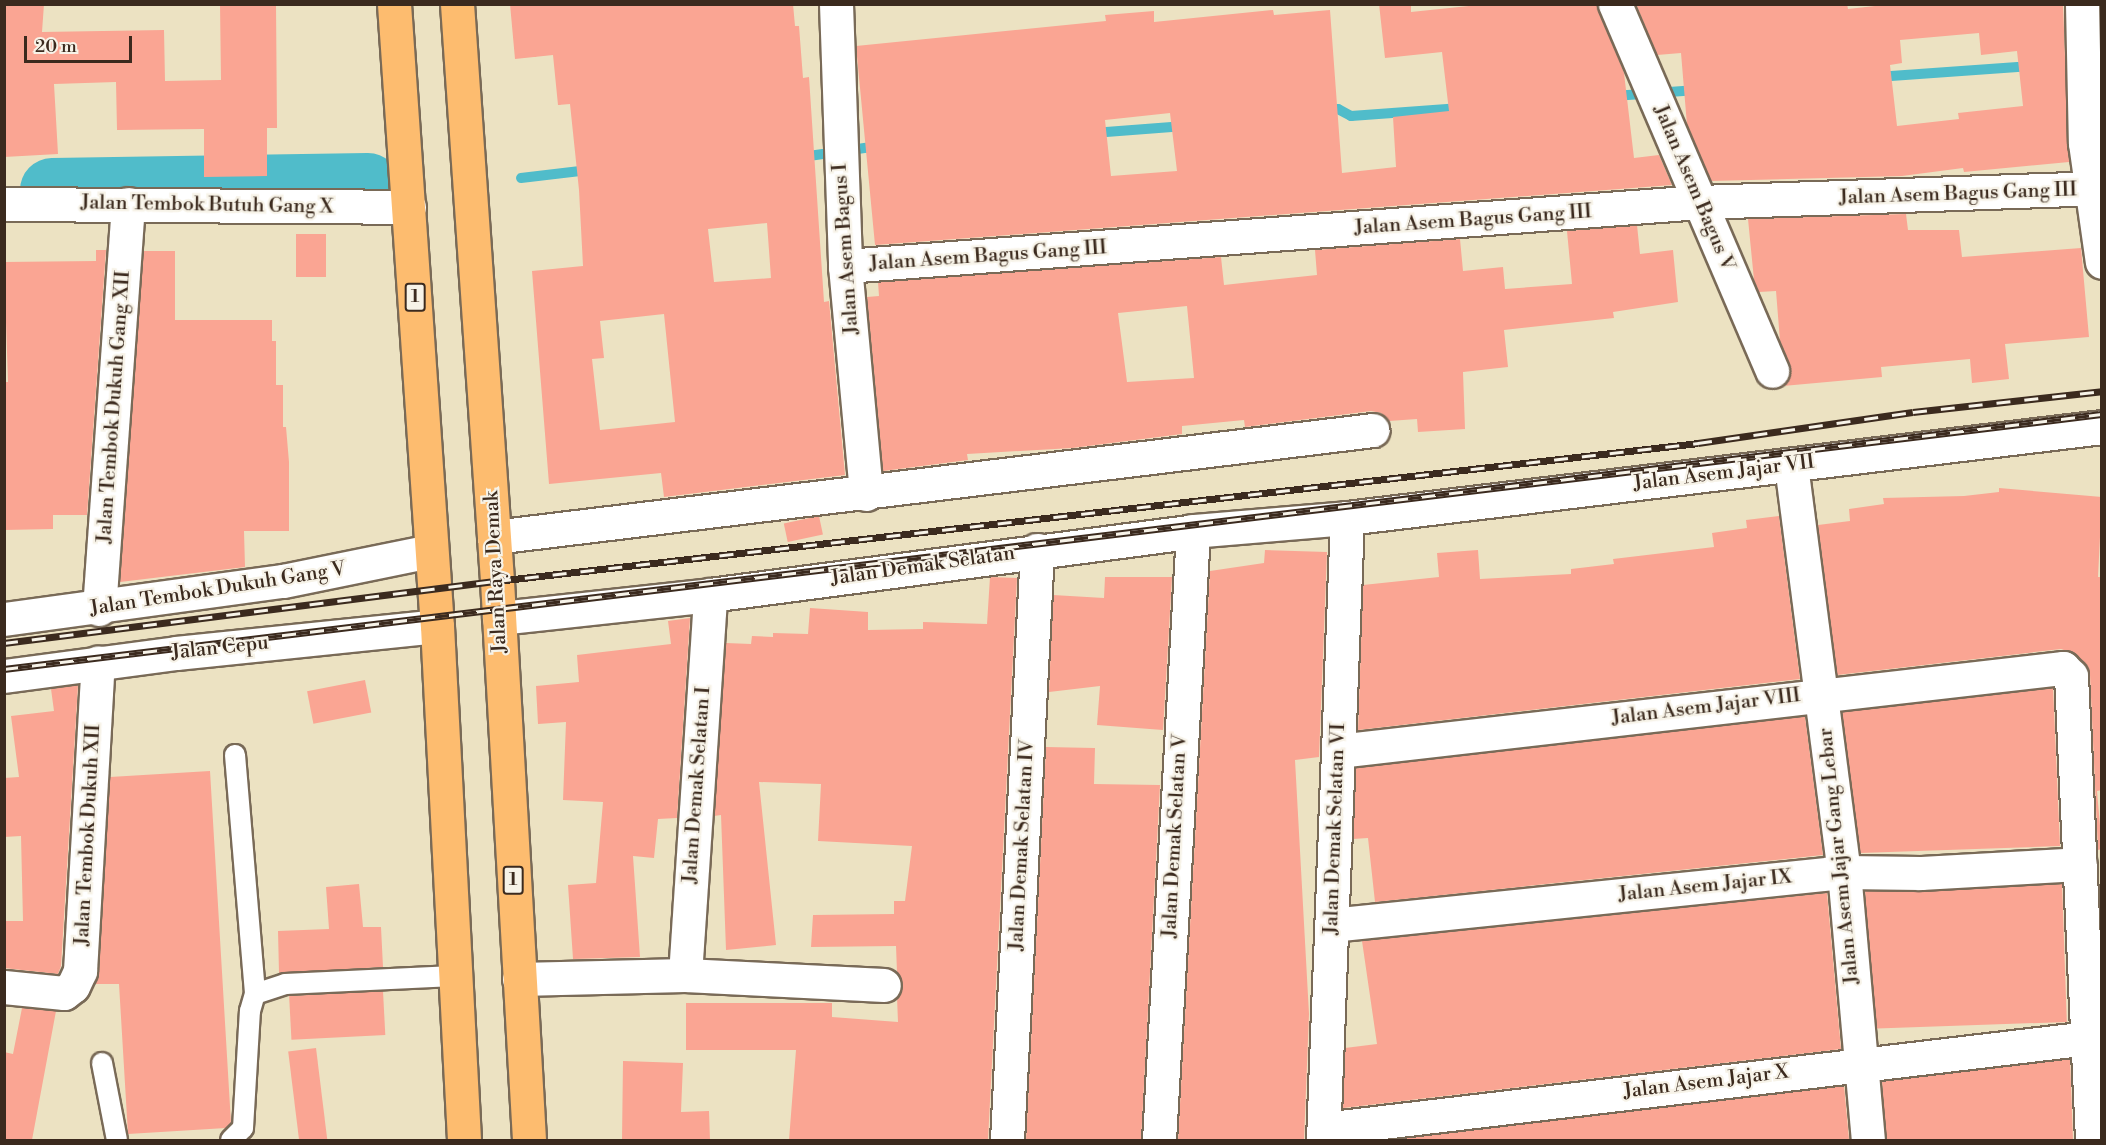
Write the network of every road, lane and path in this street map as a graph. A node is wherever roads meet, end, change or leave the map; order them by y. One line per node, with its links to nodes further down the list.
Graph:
1 (394, 4): 10 (highway, 1)
2 (457, 4): 20 (highway, Jalan Raya Demak / 1)
3 (836, 4): 12 (street, Jalan Asem Bagus I)
4 (1615, 4): 7 (street, Jalan Asem Bagus V)
5 (2082, 4): 6 (street)
6 (2096, 189): 7 (street, Jalan Asem Bagus Gang III); 11 (street)
7 (1700, 202): 12 (street, Jalan Asem Bagus Gang III); 13 (street, Jalan Asem Bagus V)
8 (4, 204): 9 (street, Jalan Tembok Butuh Gang X)
9 (128, 204): 10 (street, Jalan Tembok Butuh Gang X); 24 (street, Jalan Tembok Dukuh Gang XII)
10 (410, 207): 21 (highway, 1)
11 (2102, 262)
12 (845, 266): 17 (street, Jalan Asem Bagus I)
13 (1772, 371)
14 (2102, 427): 16 (street, Jalan Asem Jajar VII)
15 (1373, 430): 17 (street)
16 (1791, 465): 18 (street, Jalan Asem Jajar VII); 30 (street, Jalan Asem Jajar Gang Lebar)
17 (866, 494): 20 (street)
18 (1347, 518): 19 (street, Jalan Demak Selatan); 31 (street, Jalan Demak Selatan VI)
19 (1193, 531): 22 (street, Jalan Demak Selatan); 52 (street, Jalan Demak Selatan V)
20 (494, 537): 25 (highway, Jalan Raya Demak / 1)
21 (431, 550): 24 (street, Jalan Tembok Dukuh Gang V); 27 (highway, 1)
22 (1037, 550): 23 (street, Jalan Demak Selatan); 51 (street, Jalan Demak Selatan IV)
23 (710, 595): 25 (street, Jalan Demak Selatan); 36 (street, Jalan Demak Selatan I)
24 (99, 609): 26 (street, Jalan Tembok Dukuh Gang V)
25 (499, 618): 38 (highway, Jalan Raya Demak / 1)
26 (4, 619)
27 (437, 626): 28 (street, Jalan Cepu); 37 (highway, 1)
28 (98, 663): 29 (street, Jalan Cepu); 40 (street, Jalan Tembok Dukuh XII)
29 (4, 676)
30 (1821, 694): 31 (street, Jalan Asem Jajar VIII); 33 (street, Jalan Asem Jajar VIII); 34 (street, Jalan Asem Jajar Gang Lebar)
31 (1338, 750): 35 (street, Jalan Demak Selatan VI)
32 (235, 755): 41 (lane)
33 (2080, 864): 34 (street, Jalan Asem Jajar IX); 42 (street)
34 (1844, 872): 35 (street, Jalan Asem Jajar IX); 44 (street, Jalan Asem Jajar Gang Lebar)
35 (1331, 925): 46 (street, Jalan Demak Selatan VI)
36 (685, 975): 38 (street); 39 (street)
37 (454, 976): 41 (lane); 49 (highway, 1)
38 (519, 979): 50 (highway, Jalan Raya Demak / 1)
39 (884, 985)
40 (4, 987)
41 (255, 994): 48 (lane)
42 (2094, 1002): 43 (street)
43 (2088, 1038): 44 (street, Jalan Asem Jajar X); 54 (street)
44 (1860, 1063): 46 (street, Jalan Asem Jajar X); 53 (street, Jalan Asem Jajar Gang Lebar)
45 (102, 1064): 47 (lane)
46 (1324, 1135)
47 (117, 1140)
48 (231, 1140)
49 (464, 1140)
50 (529, 1140)
51 (1007, 1140)
52 (1159, 1140)
53 (1868, 1140)
54 (2092, 1140)

